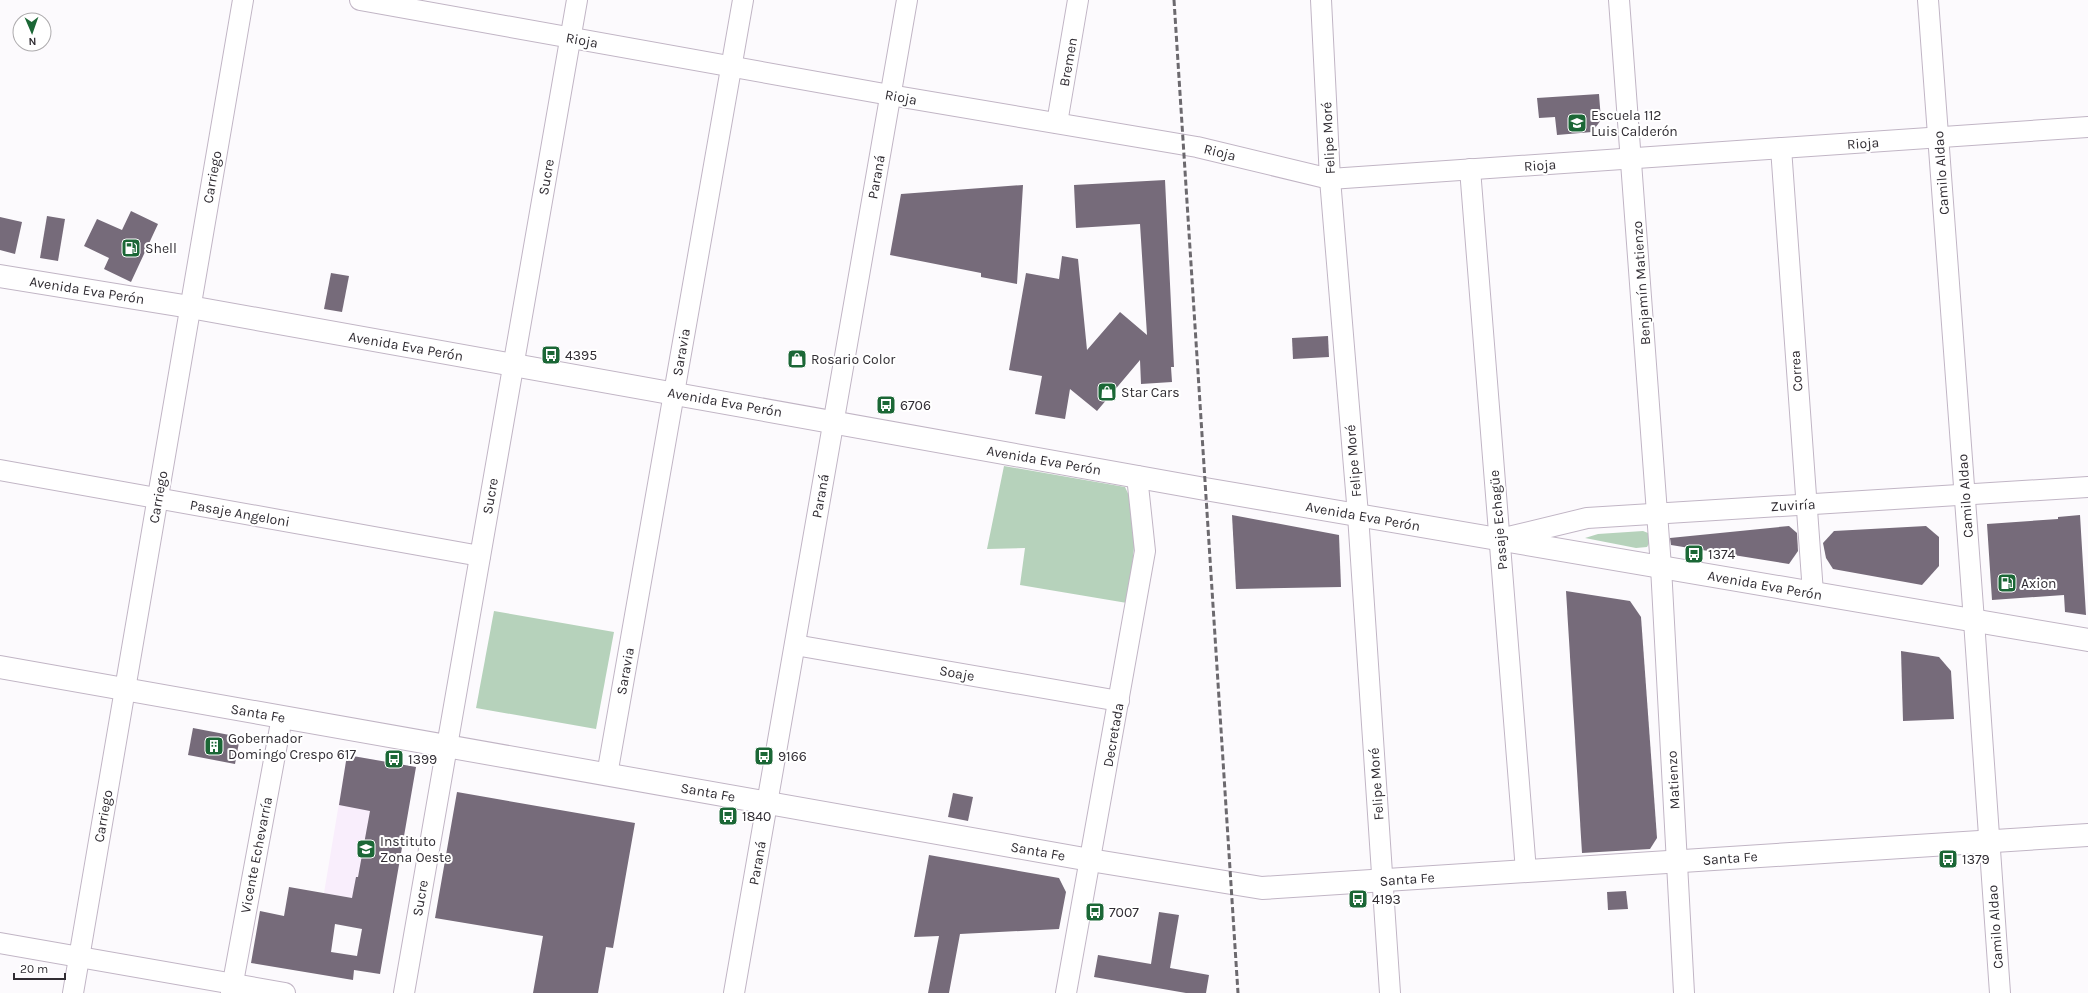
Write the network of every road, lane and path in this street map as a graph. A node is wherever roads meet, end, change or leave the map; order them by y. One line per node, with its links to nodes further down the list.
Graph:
1 (242, 0): 21 (street, Carriego)
2 (360, 0): 10 (street, Rioja)
3 (577, 0): 10 (street, Sucre)
4 (743, 0): 11 (street, Saravia)
5 (907, 0): 12 (street, Paraná)
6 (1078, 0): 13 (street, Bremen)
7 (1321, 0): 19 (street, Felipe Moré)
8 (1619, 0): 17 (street, Benjamín Matienzo)
9 (1928, 0): 15 (street, Camilo Aldao)
10 (570, 38): 11 (street, Rioja); 22 (street, Sucre)
11 (732, 67): 12 (street, Rioja); 23 (street, Saravia)
12 (890, 95): 13 (street, Rioja); 24 (street, Paraná)
13 (1057, 123): 19 (street, Rioja)
14 (2088, 127): 15 (street, Rioja)
15 (1938, 138): 16 (street, Rioja); 28 (street, Camilo Aldao)
16 (1781, 148): 17 (street, Rioja); 30 (street, Correa)
17 (1632, 158): 18 (street, Rioja); 31 (street, Benjamín Matienzo)
18 (1470, 169): 19 (street, Rioja); 33 (street, Pasaje Echagüe)
19 (1330, 179): 32 (street, Felipe Moré)
20 (0, 276): 21 (main road, Avenida Eva Perón)
21 (190, 307): 22 (main road, Avenida Eva Perón); 29 (street, Carriego)
22 (513, 365): 23 (main road, Avenida Eva Perón); 34 (street, Sucre)
23 (674, 393): 24 (main road, Avenida Eva Perón); 45 (street, Saravia)
24 (833, 422): 26 (main road, Avenida Eva Perón); 39 (street, Paraná)
25 (0, 470): 29 (street, Pasaje Angeloni)
26 (1137, 476): 32 (main road, Avenida Eva Perón); 42 (street, Decretada)
27 (2088, 487): 28 (street, Zuviría)
28 (1965, 495): 30 (street, Zuviría); 37 (street, Camilo Aldao)
29 (158, 498): 34 (street, Pasaje Angeloni); 41 (street, Carriego)
30 (1806, 504): 31 (street, Zuviría); 36 (street, Correa)
31 (1658, 513): 33 (street, Zuviría); 35 (street, Benjamín Matienzo)
32 (1358, 515): 33 (main road, Avenida Eva Perón); 52 (street, Felipe Moré)
33 (1500, 539): 35 (main road, Avenida Eva Perón); 51 (street, Pasaje Echagüe)
34 (480, 556): 44 (street, Sucre)
35 (1662, 567): 36 (main road, Avenida Eva Perón); 50 (street, Matienzo)
36 (1813, 593): 37 (main road, Avenida Eva Perón)
37 (1974, 621): 38 (main road, Avenida Eva Perón); 48 (street, Camilo Aldao)
38 (2088, 640)
39 (795, 645): 42 (street, Soaje); 46 (street, Paraná)
40 (0, 667): 41 (main road, Santa Fe)
41 (125, 690): 43 (main road, Santa Fe); 54 (street, Carriego)
42 (1119, 700): 49 (street, Decretada)
43 (282, 717): 44 (main road, Santa Fe); 55 (street, Vicente Echevarría)
44 (447, 746): 45 (main road, Santa Fe); 58 (street, Sucre)
45 (607, 775): 46 (main road, Santa Fe)
46 (767, 803): 49 (main road, Santa Fe); 59 (street, Paraná)
47 (2088, 835): 48 (main road, Santa Fe)
48 (1990, 841): 50 (main road, Santa Fe); 63 (street, Camilo Aldao)
49 (1090, 860): 52 (main road, Santa Fe); 60 (street, Decretada)
50 (1677, 862): 51 (main road, Santa Fe); 62 (street, Matienzo)
51 (1526, 871): 52 (main road, Santa Fe)
52 (1382, 881): 61 (street, Felipe Moré)
53 (0, 943): 54 (street)
54 (79, 957): 55 (street); 56 (street, Carriego)
55 (232, 988): 57 (street)
56 (73, 993)
57 (285, 993)
58 (404, 993)
59 (734, 993)
60 (1066, 993)
61 (1390, 993)
62 (1684, 993)
63 (2000, 993)

